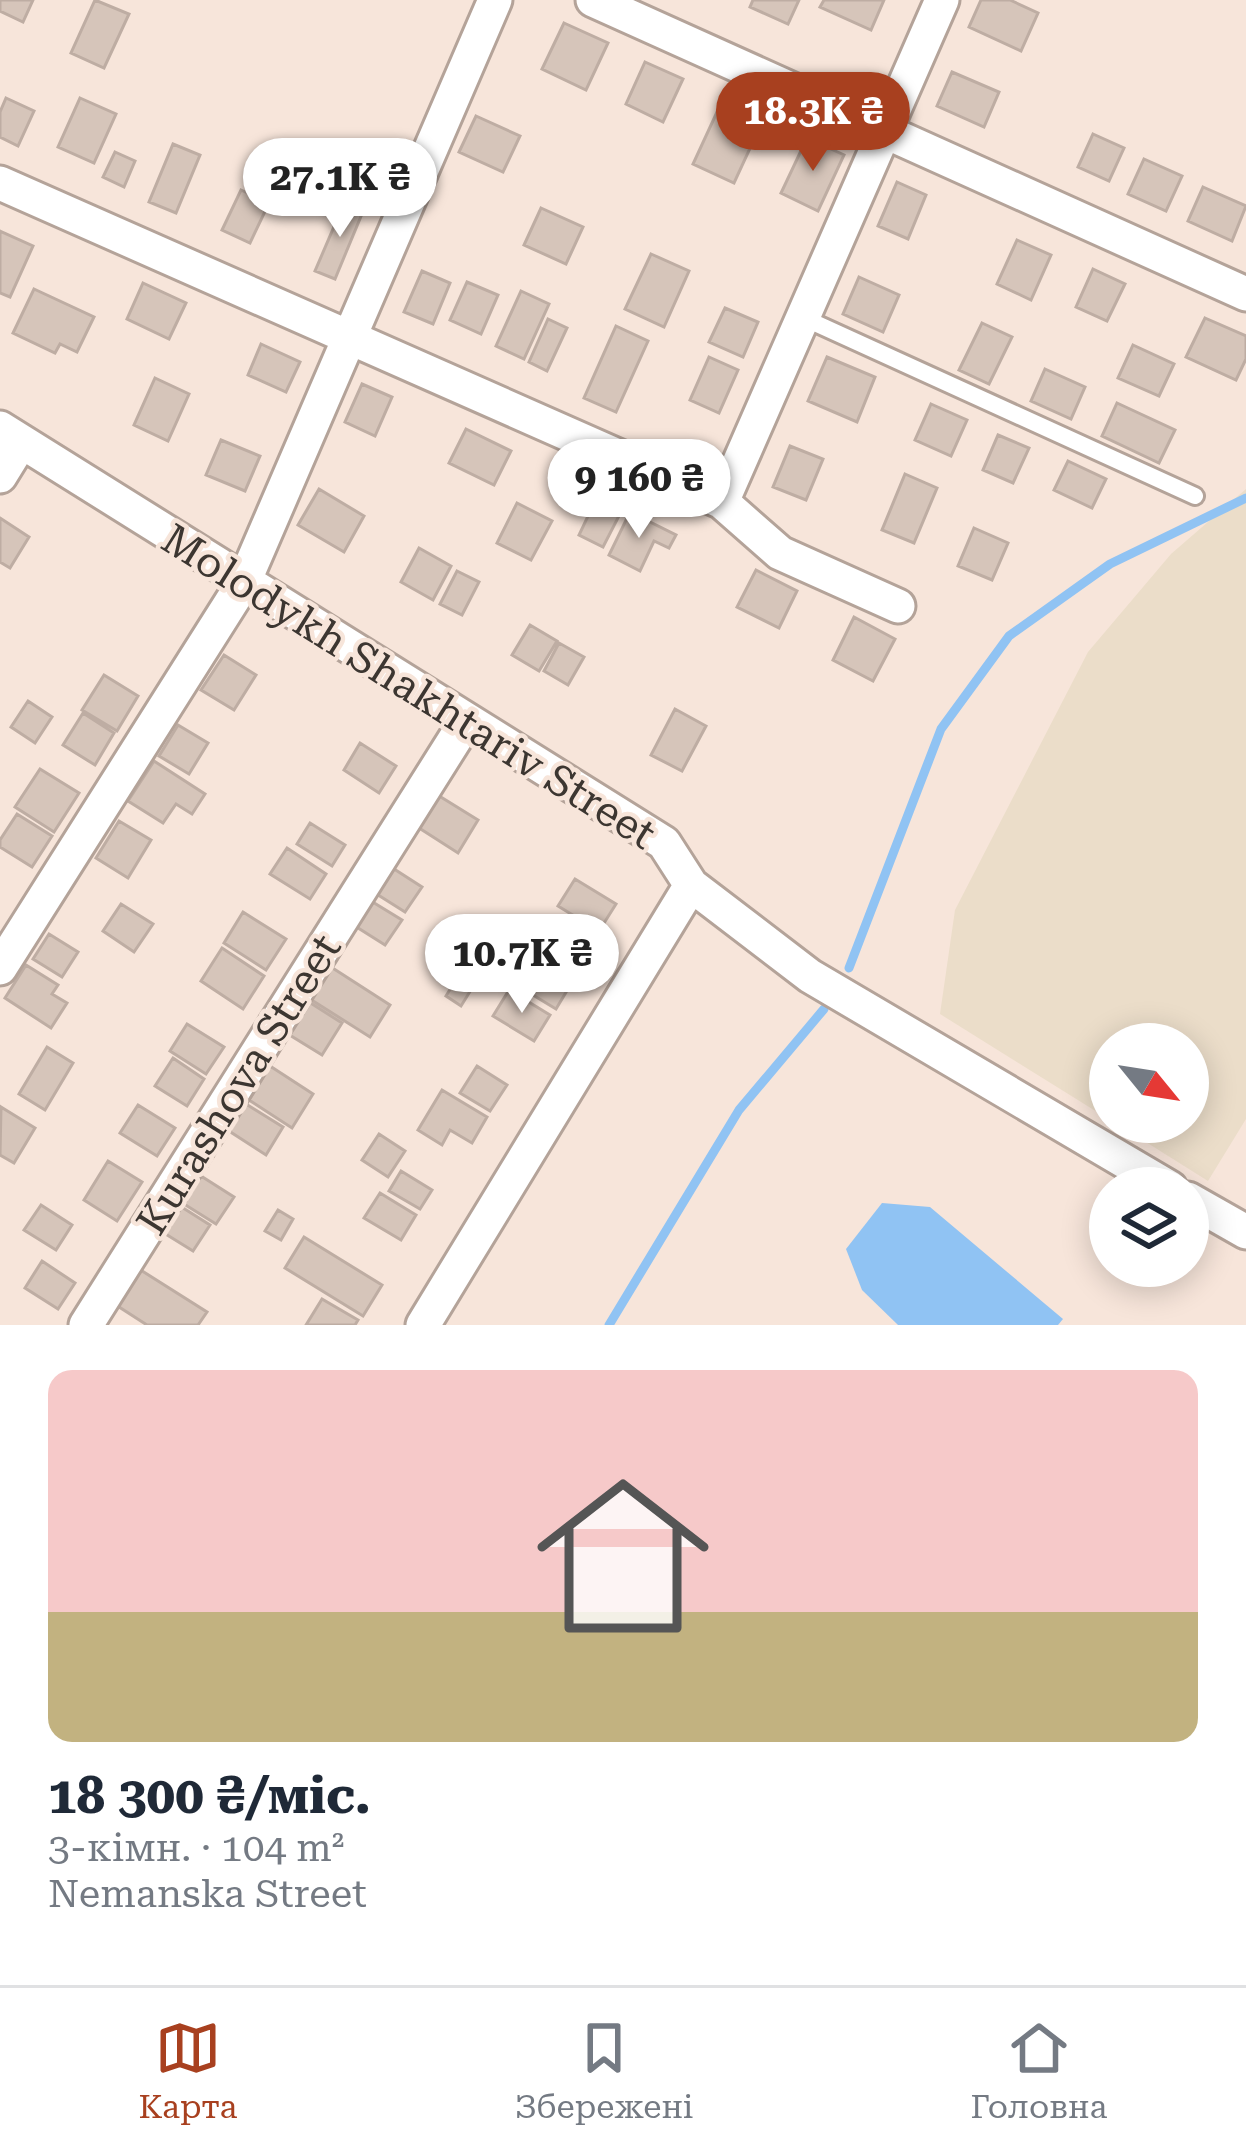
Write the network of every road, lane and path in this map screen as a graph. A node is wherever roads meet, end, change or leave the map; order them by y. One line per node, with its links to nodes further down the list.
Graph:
1 (495, 0): 8 (street)
2 (593, 0): 4 (street)
3 (942, 0): 4 (street)
4 (885, 132): 6 (street); 7 (street)
5 (0, 183): 8 (street)
6 (1246, 294)
7 (803, 318): 11 (lane); 12 (street)
8 (350, 336): 12 (street); 13 (street)
9 (11, 435): 10 (street); 13 (street, Molodykh Shakhtariv Street)
10 (0, 476)
11 (1195, 496)
12 (722, 502): 14 (street)
13 (244, 582): 15 (street, Molodykh Shakhtariv Street); 17 (street)
14 (898, 606)
15 (467, 720): 16 (street, Molodykh Shakhtariv Street); 21 (street, Kurashova Street)
16 (691, 884): 18 (street, Molodykh Shakhtariv Street); 22 (street)
17 (0, 968)
18 (1133, 1167)
19 (1209, 1211): 20 (street)
20 (1246, 1232)
21 (86, 1325)
22 (423, 1325)

